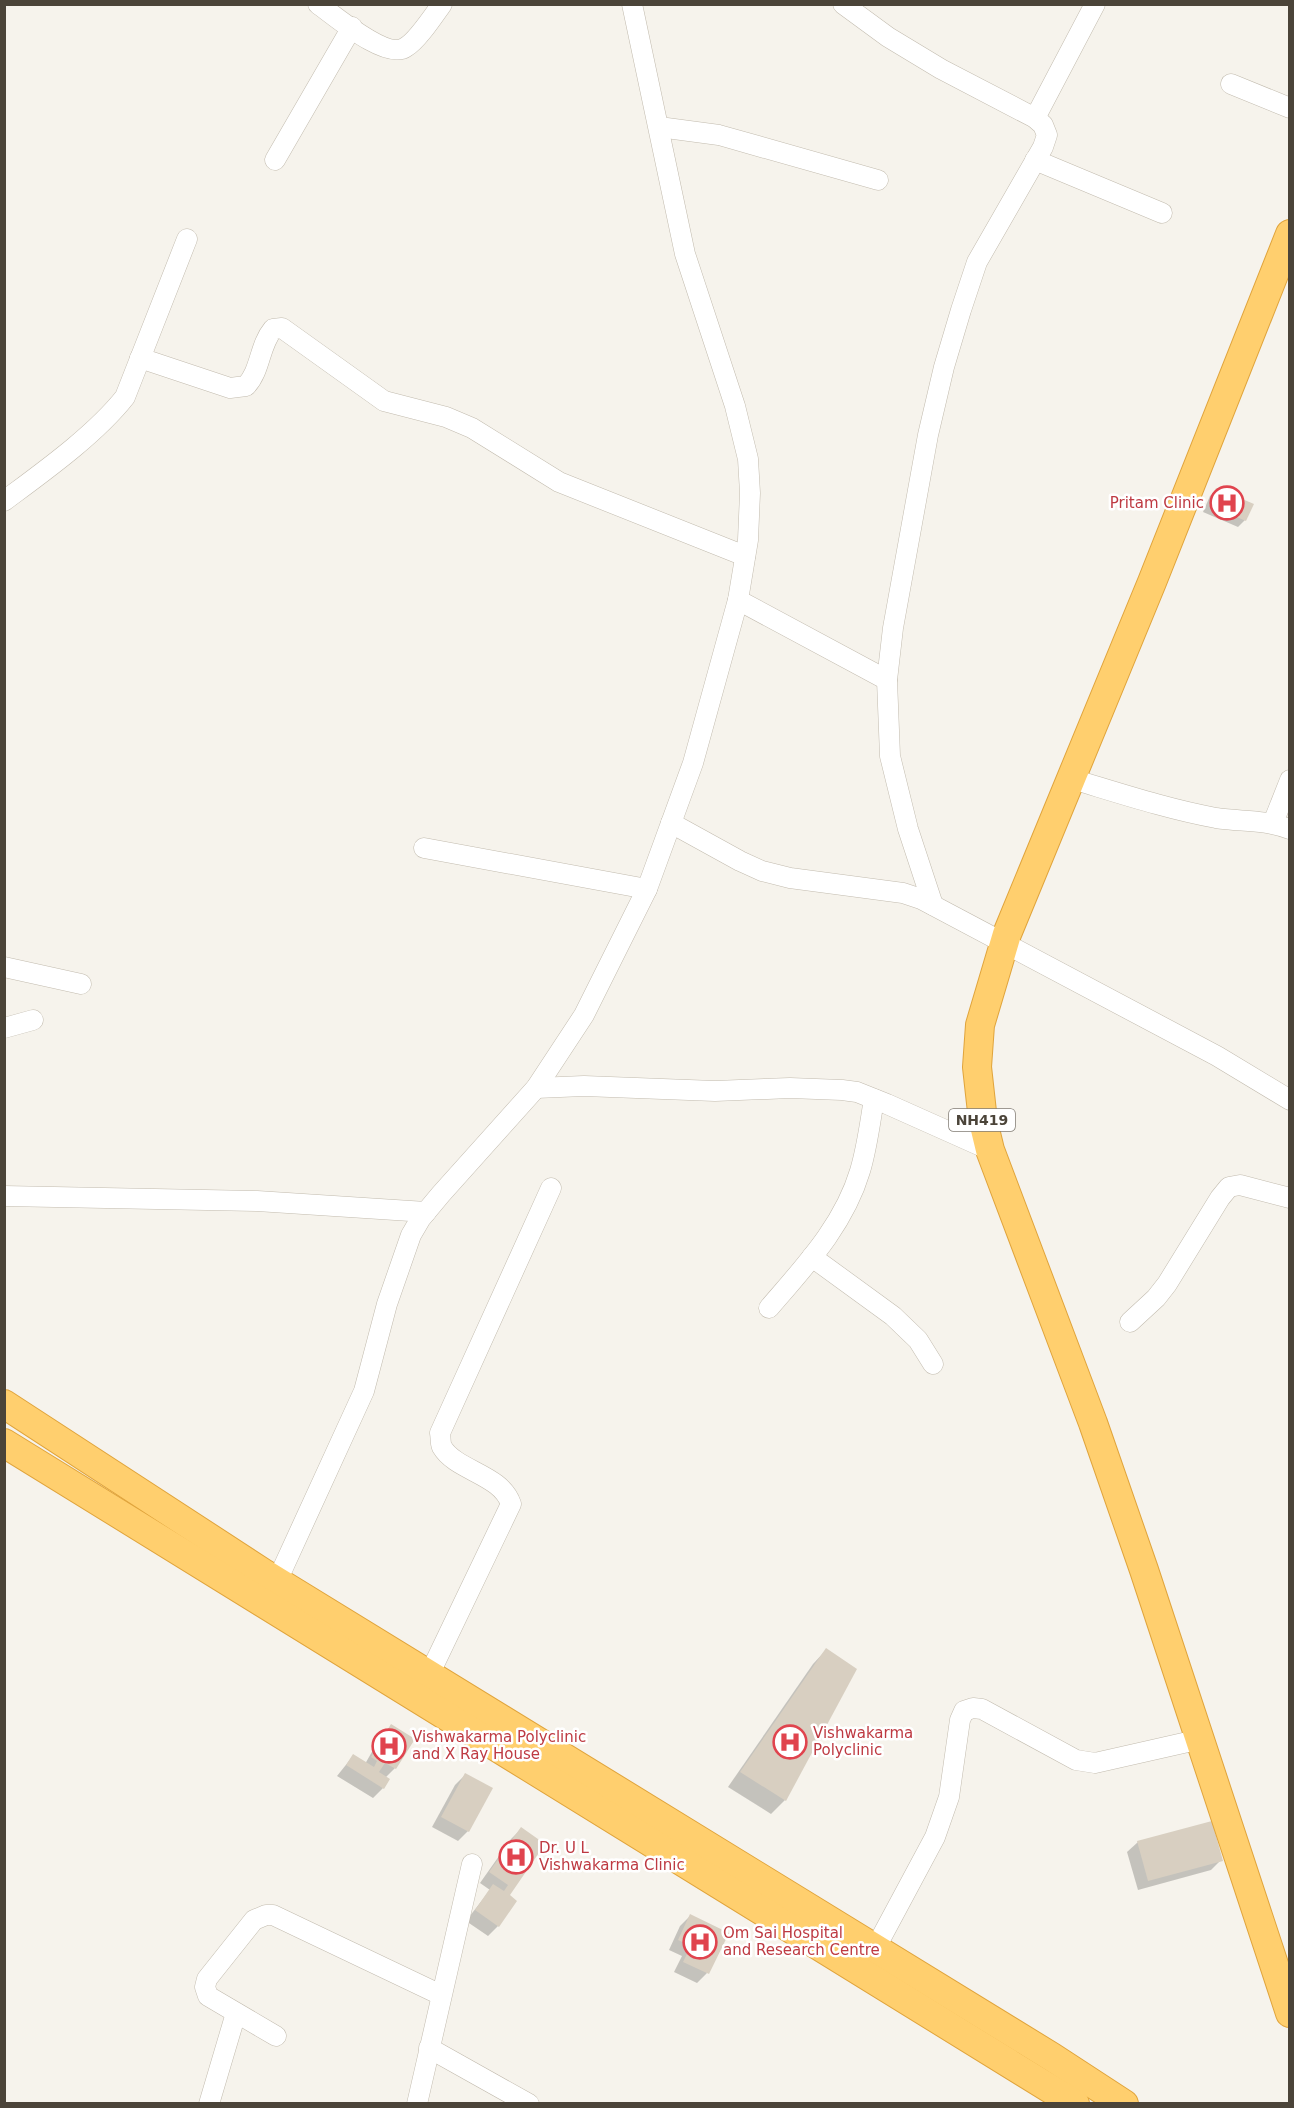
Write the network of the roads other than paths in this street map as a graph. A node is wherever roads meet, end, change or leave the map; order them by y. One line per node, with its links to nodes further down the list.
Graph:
1 (318, 4): 6 (street)
2 (442, 4): 6 (street)
3 (633, 4): 10 (street)
4 (843, 4): 9 (street)
5 (1095, 4): 9 (street)
6 (352, 27): 11 (street)
7 (1231, 84): 8 (street)
8 (1290, 108)
9 (1035, 118): 12 (street)
10 (658, 127): 13 (street); 19 (street)
11 (275, 160)
12 (1035, 160): 14 (street); 21 (street)
13 (878, 180)
14 (1162, 213)
15 (1290, 234): 22 (highway, NH419)
16 (188, 238): 17 (street)
17 (140, 358): 18 (street); 19 (street)
18 (4, 501)
19 (745, 555): 20 (street)
20 (738, 600): 21 (street); 24 (street)
21 (887, 680): 28 (street)
22 (1072, 779): 25 (street); 29 (highway, NH419)
23 (1290, 780): 25 (street)
24 (671, 823): 27 (street); 28 (street)
25 (1281, 826)
26 (424, 848): 27 (street)
27 (647, 889): 34 (street)
28 (933, 905): 29 (street)
29 (1005, 942): 36 (street); 37 (highway, NH419)
30 (4, 967): 31 (street)
31 (81, 984)
32 (33, 1020): 33 (street)
33 (4, 1028)
34 (536, 1088): 35 (street); 41 (street)
35 (874, 1099): 37 (street); 42 (street)
36 (1290, 1100)
37 (990, 1150): 50 (highway, NH419)
38 (551, 1188): 49 (street)
39 (4, 1196): 41 (street)
40 (1290, 1198): 44 (street)
41 (426, 1212): 48 (street)
42 (812, 1257): 43 (street); 45 (street)
43 (769, 1308)
44 (1130, 1322)
45 (933, 1364)
46 (4, 1404): 48 (highway)
47 (4, 1443): 61 (highway)
48 (277, 1581): 49 (highway)
49 (429, 1675): 52 (highway)
50 (1201, 1739): 52 (street); 54 (highway, NH419)
51 (472, 1864): 53 (street)
52 (875, 1949): 62 (highway)
53 (441, 1995): 55 (street); 57 (street)
54 (1288, 1997)
55 (236, 2013): 56 (street); 58 (street)
56 (276, 2036)
57 (429, 2048): 59 (street); 60 (street)
58 (209, 2103)
59 (417, 2103)
60 (529, 2103)
61 (1075, 2103)
62 (1124, 2103)

